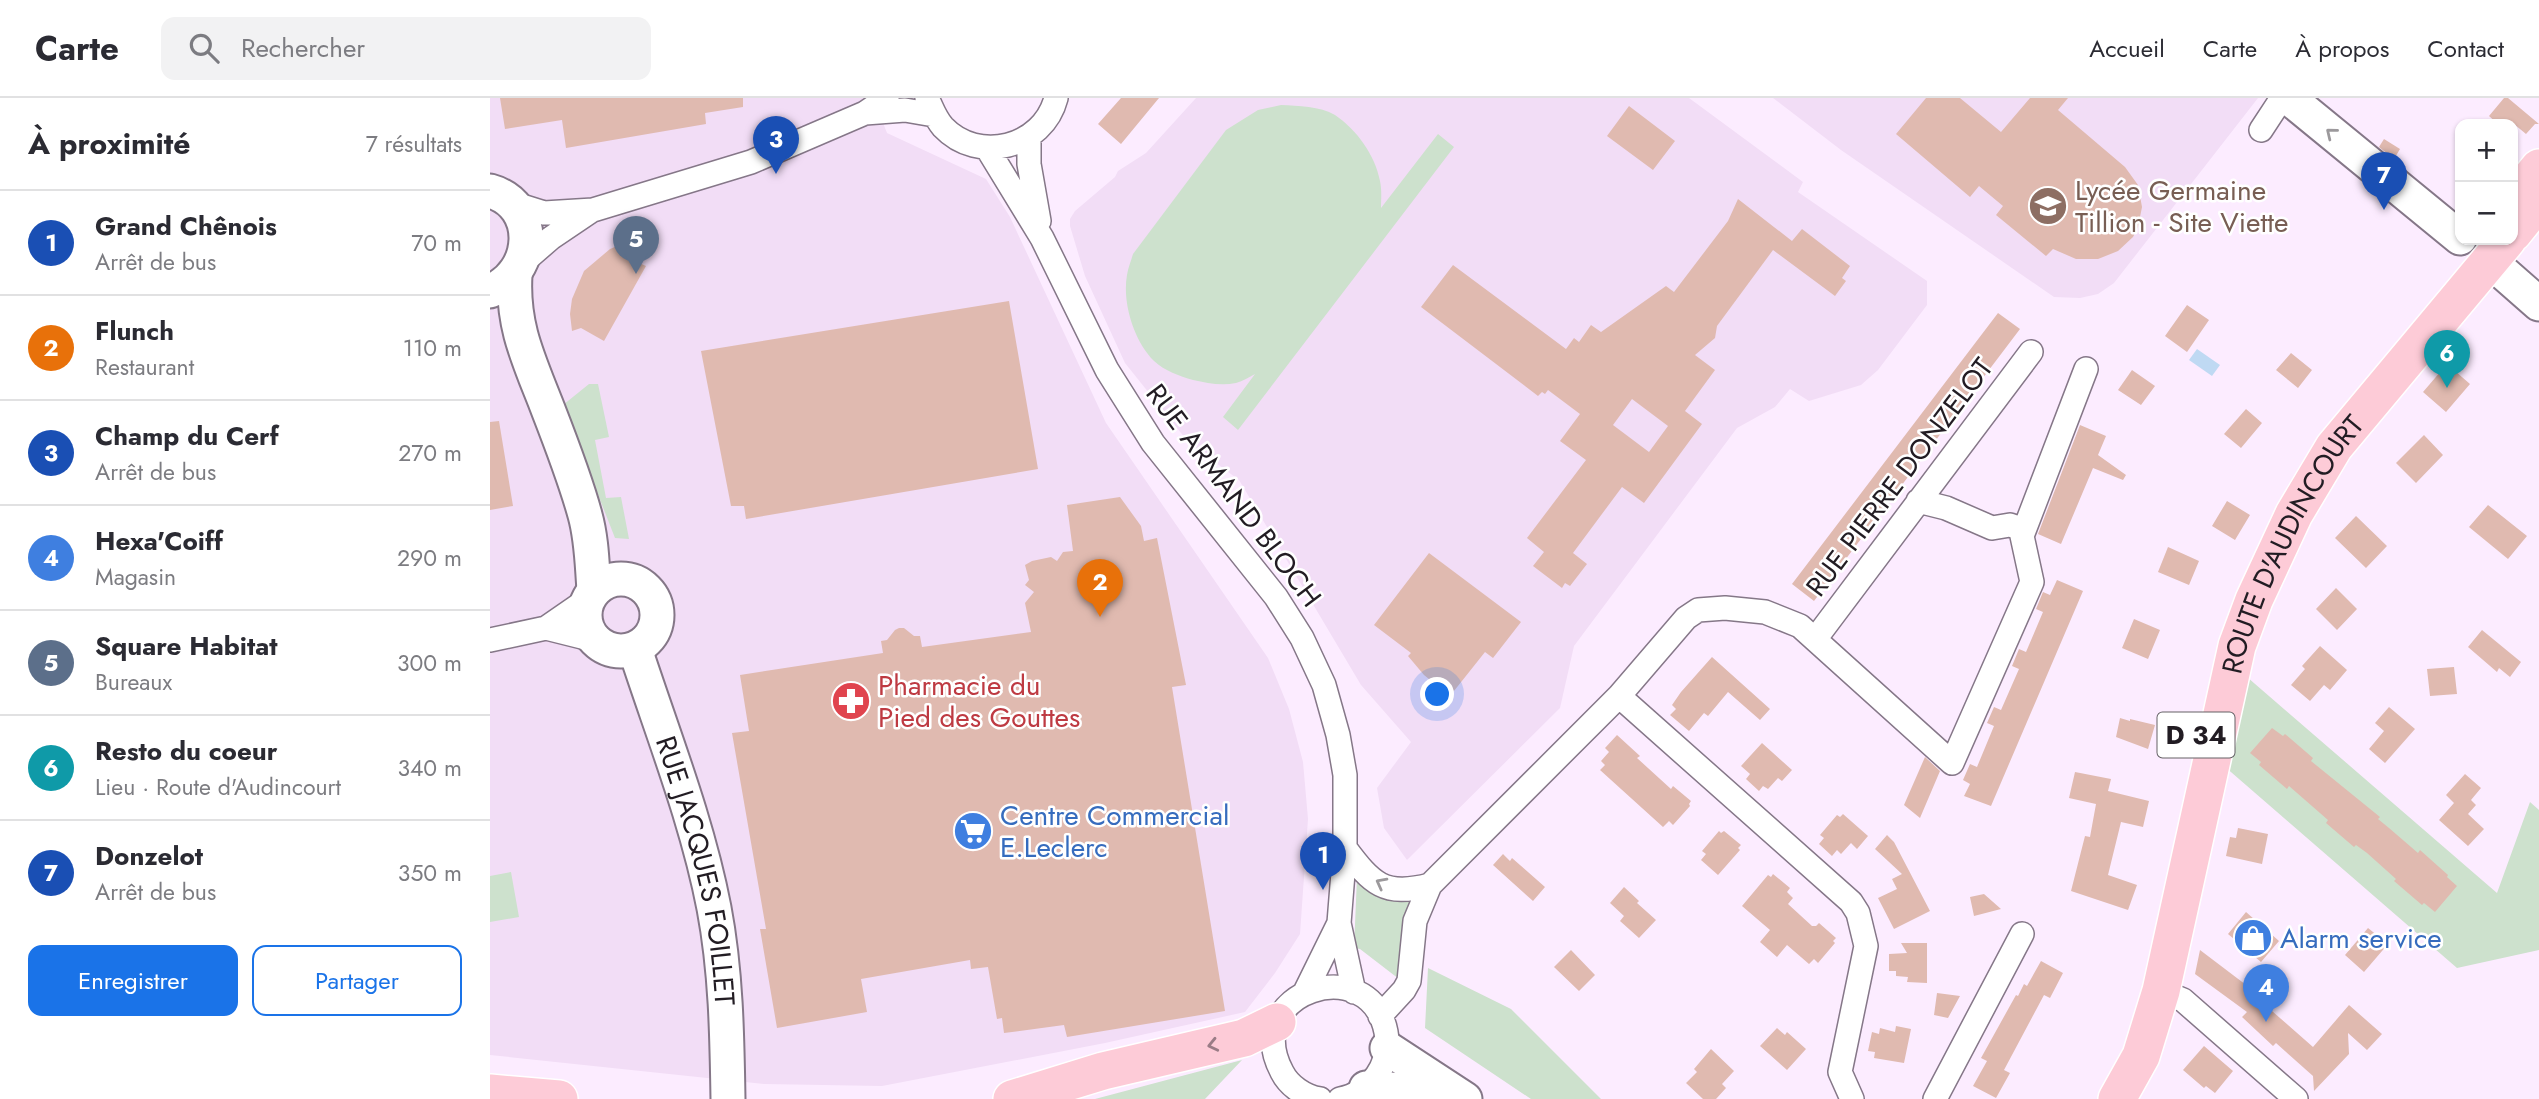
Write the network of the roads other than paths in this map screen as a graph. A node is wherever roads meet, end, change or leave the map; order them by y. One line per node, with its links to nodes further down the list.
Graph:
1 (887, 98): 6 (street)
2 (1056, 98): 8 (street)
3 (2282, 98): 7 (street)
4 (2289, 98): 15 (street, one-way to 4)
5 (931, 106): 6 (street); 9 (street)
6 (865, 113): 14 (street)
7 (2261, 130)
8 (1029, 136): 9 (street); 17 (street, RUE ARMAND BLOCH)
9 (986, 148): 17 (street, RUE ARMAND BLOCH)
10 (2539, 168): 12 (main road)
11 (496, 193): 14 (street); 21 (street)
12 (2518, 194)
13 (2539, 201): 16 (main road)
14 (593, 210): 21 (street)
15 (2455, 226)
16 (2518, 227)
17 (1042, 237): 38 (street, RUE ARMAND BLOCH)
18 (2478, 245): 42 (main road, ROUTE D'AUDINCOURT / D 34)
19 (2478, 245): 60 (main road, ROUTE D'AUDINCOURT / D 34)
20 (2480, 245): 22 (street)
21 (509, 277): 25 (street)
22 (2539, 304)
23 (490, 314): 25 (street)
24 (2031, 352): 27 (street, RUE PIERRE DONZELOT)
25 (526, 357): 28 (street)
26 (2086, 369): 29 (street, RUE PIERRE DONZELOT)
27 (1919, 501): 29 (street); 33 (street, RUE PIERRE DONZELOT)
28 (586, 516): 30 (street); 31 (street)
29 (2024, 530): 33 (street, RUE PIERRE DONZELOT)
30 (625, 579): 31 (street); 36 (street)
31 (591, 594): 32 (street); 35 (street)
32 (546, 628): 34 (street); 35 (street)
33 (1816, 638): 37 (street, RUE PIERRE DONZELOT)
34 (492, 639)
35 (594, 640): 36 (street)
36 (635, 649): 48 (street, RUE JACQUES FOILLET)
37 (1619, 696): 39 (street, RUE PIERRE DONZELOT); 58 (street)
38 (1345, 848): 39 (street, one-way to 38); 40 (street, RUE ARMAND BLOCH)
39 (1430, 885): 45 (street)
40 (1339, 923): 43 (street, RUE ARMAND BLOCH); 44 (street, RUE ARMAND BLOCH)
41 (2022, 934): 59 (street)
42 (2161, 990): 61 (main road, ROUTE D'AUDINCOURT / D 34); 62 (street)
43 (1305, 992): 44 (street); 46 (street, RUE ARMAND BLOCH)
44 (1354, 992): 45 (street)
45 (1380, 1016): 47 (street)
46 (1277, 1022): 53 (main road, one-way to 53); 54 (street)
47 (1387, 1048): 50 (street); 57 (street)
48 (728, 1086)
49 (490, 1093): 51 (main road); 52 (main road)
50 (1353, 1093): 56 (street)
51 (532, 1099)
52 (559, 1099)
53 (1012, 1099)
54 (1312, 1099): 55 (street)
55 (1320, 1099)
56 (1446, 1099)
57 (1465, 1099)
58 (1852, 1099)
59 (1935, 1099)
60 (2092, 1099)
61 (2117, 1099)
62 (2297, 1099)

